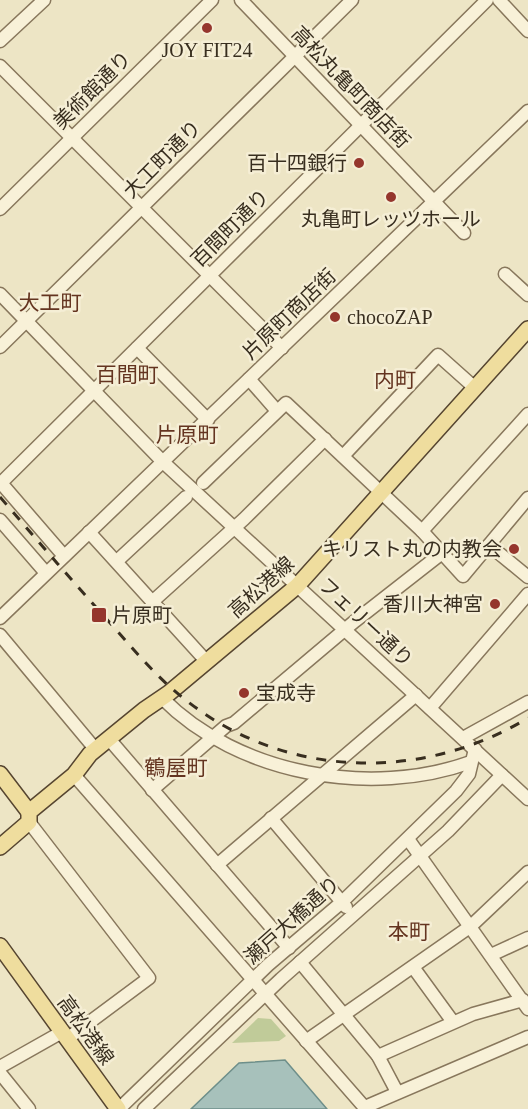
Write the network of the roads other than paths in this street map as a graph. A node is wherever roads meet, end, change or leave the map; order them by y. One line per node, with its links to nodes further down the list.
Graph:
1 (44, 0): 8 (street)
2 (212, 0): 13 (street, 美術館通り)
3 (241, 0): 9 (street, 高松丸亀町商店街)
4 (352, 0): 9 (street, 大工町通り)
5 (487, 0): 12 (street, 百間町通り)
6 (499, 0): 7 (street)
7 (528, 31)
8 (0, 41)
9 (294, 56): 12 (street, 高松丸亀町商店街); 15 (street, 大工町通り)
10 (0, 66): 13 (street)
11 (528, 111): 14 (street, 片原町商店街)
12 (361, 125): 14 (street, 高松丸亀町商店街); 19 (street, 百間町通り)
13 (72, 137): 15 (street); 16 (street, 美術館通り)
14 (432, 201): 17 (street, 高松丸亀町商店街); 26 (street, 片原町商店街)
15 (142, 207): 19 (street); 22 (street, 大工町通り)
16 (0, 209)
17 (464, 233)
18 (506, 274): 21 (street)
19 (210, 276): 25 (street, 百間町通り); 26 (street)
20 (0, 294): 22 (street, フェリー通り)
21 (528, 295)
22 (26, 321): 24 (street, 大工町通り); 29 (street, フェリー通り)
23 (528, 329): 28 (main road, 高松港線)
24 (0, 347)
25 (137, 348): 29 (street, 百間町通り); 32 (street)
26 (282, 348): 27 (street, 片原町商店街)
27 (249, 380): 30 (street); 32 (street, 片原町商店街)
28 (475, 388): 34 (street); 38 (main road, 高松港線)
29 (94, 390): 35 (street, フェリー通り); 37 (street, 百間町通り)
30 (281, 407): 33 (street); 36 (street)
31 (528, 414): 43 (street)
32 (208, 420): 35 (street, 片原町商店街)
33 (325, 439): 34 (street); 42 (street)
34 (343, 456): 38 (street)
35 (167, 458): 42 (street, フェリー通り); 44 (street, 片原町商店街)
36 (203, 483)
37 (0, 484): 47 (street)
38 (382, 492): 43 (street); 51 (main road, 高松港線)
39 (186, 497): 48 (street)
40 (528, 498): 45 (street)
41 (0, 520): 49 (street)
42 (234, 528): 51 (street, フェリー通り); 53 (street)
43 (422, 531): 46 (street)
44 (89, 532): 47 (street, 片原町商店街); 48 (street)
45 (489, 544): 46 (street); 50 (street)
46 (442, 554): 55 (street)
47 (64, 555): 49 (street, 片原町商店街)
48 (117, 561): 53 (street)
49 (46, 573): 54 (street, 片原町商店街)
50 (528, 577)
51 (297, 586): 55 (street, フェリー通り); 57 (main road, 高松港線)
52 (528, 594): 61 (street)
53 (152, 602): 57 (street)
54 (0, 618)
55 (346, 630): 58 (street, フェリー通り); 62 (street)
56 (0, 635): 66 (street)
57 (207, 662): 59 (main road, 高松港線)
58 (417, 695): 61 (street, フェリー通り); 70 (street)
59 (162, 698): 62 (street); 64 (main road, 高松港線)
60 (528, 702): 63 (street)
61 (430, 708): 63 (street, フェリー通り)
62 (215, 736): 70 (street); 72 (street)
63 (463, 738): 65 (street, フェリー通り)
64 (109, 739): 66 (main road, 高松港線); 72 (street)
65 (475, 749): 67 (street, 瀬戸大橋通り); 71 (street, フェリー通り)
66 (96, 750): 69 (main road, 高松港線)
67 (471, 762): 70 (street); 76 (street, 瀬戸大橋通り)
68 (0, 774): 74 (main road)
69 (74, 774): 74 (main road, 高松港線); 90 (street)
70 (322, 775): 75 (street)
71 (502, 775): 73 (street, フェリー通り); 78 (street, 瀬戸大橋通り)
72 (152, 790): 79 (street)
73 (528, 799)
74 (29, 817): 77 (main road, 高松港線); 95 (street)
75 (271, 818): 79 (street); 81 (street)
76 (408, 838): 78 (street); 81 (street, 瀬戸大橋通り)
77 (0, 847)
78 (421, 855): 82 (street, 瀬戸大橋通り); 83 (street)
79 (217, 865): 86 (street)
80 (528, 872): 83 (street)
81 (342, 902): 82 (street); 86 (street, 瀬戸大橋通り)
82 (353, 915): 88 (street, 瀬戸大橋通り)
83 (471, 926): 87 (street); 89 (street)
84 (528, 939): 87 (street)
85 (0, 946): 95 (main road, 高松港線)
86 (289, 948): 90 (street, 瀬戸大橋通り)
87 (491, 955): 92 (street)
88 (300, 962): 91 (street, 瀬戸大橋通り); 93 (street)
89 (413, 967): 93 (street); 94 (street)
90 (253, 980): 91 (street); 104 (street, 瀬戸大橋通り)
91 (266, 994): 97 (street); 105 (street, 瀬戸大橋通り)
92 (525, 1004): 94 (street)
93 (344, 1014): 97 (street); 98 (street)
94 (453, 1022): 98 (street)
95 (65, 1036): 99 (street); 104 (main road, 高松港線)
96 (528, 1037): 101 (street)
97 (306, 1041): 102 (street)
98 (378, 1056): 101 (street)
99 (0, 1067)
100 (0, 1073): 103 (street)
101 (397, 1092): 102 (street)
102 (365, 1108)
103 (29, 1109)
104 (118, 1109)
105 (144, 1109)

